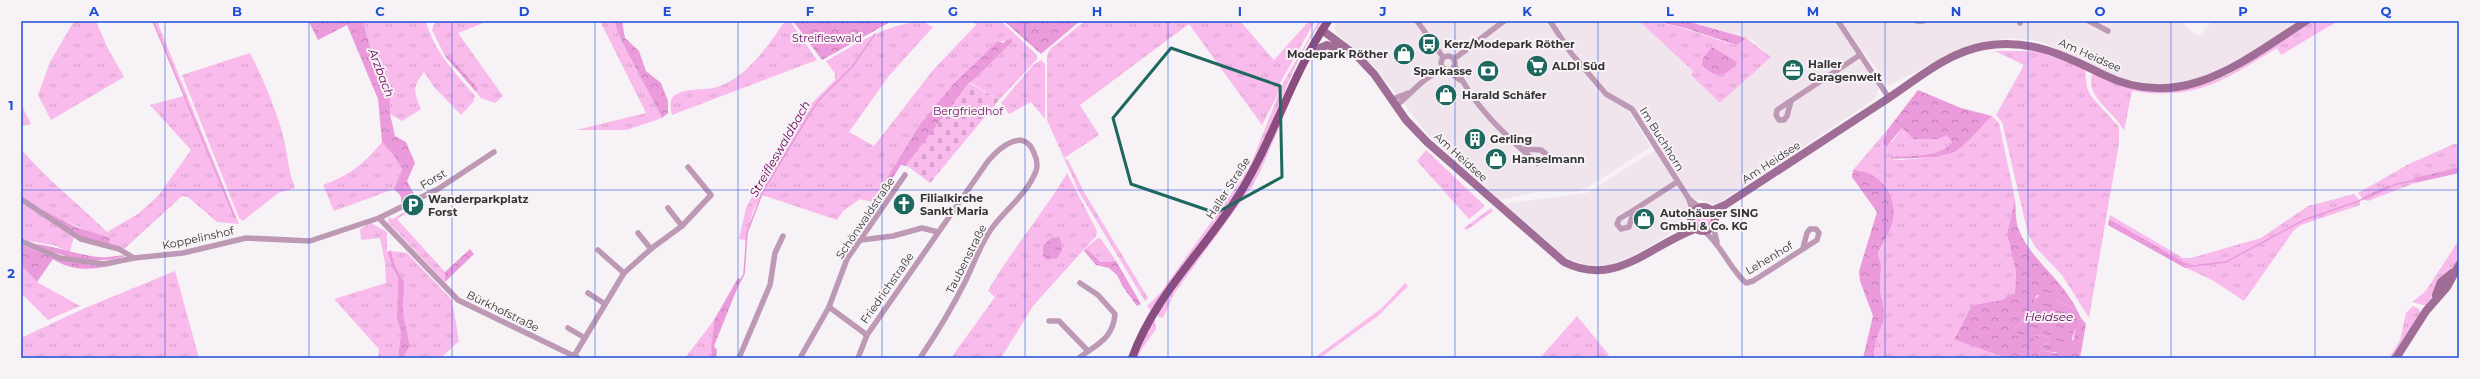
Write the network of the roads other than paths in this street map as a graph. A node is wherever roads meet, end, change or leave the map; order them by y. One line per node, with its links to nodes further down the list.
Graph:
1 (1328, 21): 10 (main road, Haller Straße)
2 (1417, 21): 14 (street)
3 (1504, 21): 15 (street)
4 (1550, 21): 28 (street, Im Buchhorn)
5 (1838, 21): 13 (street)
6 (1917, 21): 7 (street)
7 (1923, 21)
8 (2089, 21): 11 (street)
9 (2306, 21): 20 (main road, Am Heidsee)
10 (1322, 30): 12 (main road, Haller Straße); 18 (main road)
11 (2108, 31)
12 (1309, 54): 18 (main road); 67 (main road, Haller Straße)
13 (1860, 55): 20 (street); 21 (street)
14 (1443, 57): 15 (street); 17 (street)
15 (1454, 59): 16 (street)
16 (1454, 66): 17 (street); 19 (street)
17 (1444, 68): 19 (street); 22 (street)
18 (1374, 74): 22 (main road, Am Heidsee)
19 (1460, 80): 23 (street)
20 (1890, 98): 36 (main road, Am Heidsee)
21 (1791, 101)
22 (1395, 102): 37 (main road, Am Heidsee)
23 (1524, 149)
24 (1033, 151): 40 (street, Friedrichstraße); 65 (street, Taubenstraße)
25 (494, 152): 35 (street, Forst)
26 (688, 167): 38 (street)
27 (905, 175): 43 (street, Schönwaldstraße)
28 (1677, 182): 30 (street, Im Buchhorn); 33 (street, Im Buchhorn)
29 (21, 199): 49 (street)
30 (1689, 199): 32 (street, Im Buchhorn); 34 (street, Im Buchhorn)
31 (668, 208): 38 (street)
32 (1700, 208): 34 (main road); 36 (main road)
33 (1634, 210)
34 (1693, 213): 37 (main road)
35 (379, 218): 49 (street, Koppelinshof); 61 (street, Bürkhofstraße)
36 (1713, 218): 39 (main road); 45 (street, Lehenhof)
37 (1693, 225): 39 (main road)
38 (682, 226): 47 (street)
39 (1704, 231): 45 (street, Lehenhof)
40 (938, 232): 43 (street); 58 (street, Friedrichstraße)
41 (638, 233): 47 (street)
42 (782, 236): 62 (street)
43 (861, 240): 55 (street, Schönwaldstraße)
44 (21, 241): 49 (street, Koppelinshof)
45 (1717, 242): 46 (street, Lehenhof)
46 (1803, 248)
47 (651, 249): 51 (street)
48 (598, 250): 51 (street)
49 (134, 258)
50 (2458, 266): 68 (main road)
51 (624, 273): 54 (street)
52 (1080, 283): 60 (street)
53 (588, 293): 54 (street)
54 (605, 304): 59 (street)
55 (828, 307): 58 (street); 63 (street, Schönwaldstraße)
56 (1048, 321): 60 (street)
57 (568, 328): 59 (street)
58 (867, 335): 64 (street, Friedrichstraße)
59 (585, 338): 61 (street)
60 (1088, 351): 66 (street)
61 (576, 357)
62 (739, 358)
63 (800, 358)
64 (858, 358)
65 (920, 358)
66 (1079, 358)
67 (1132, 358)
68 (2396, 358)

